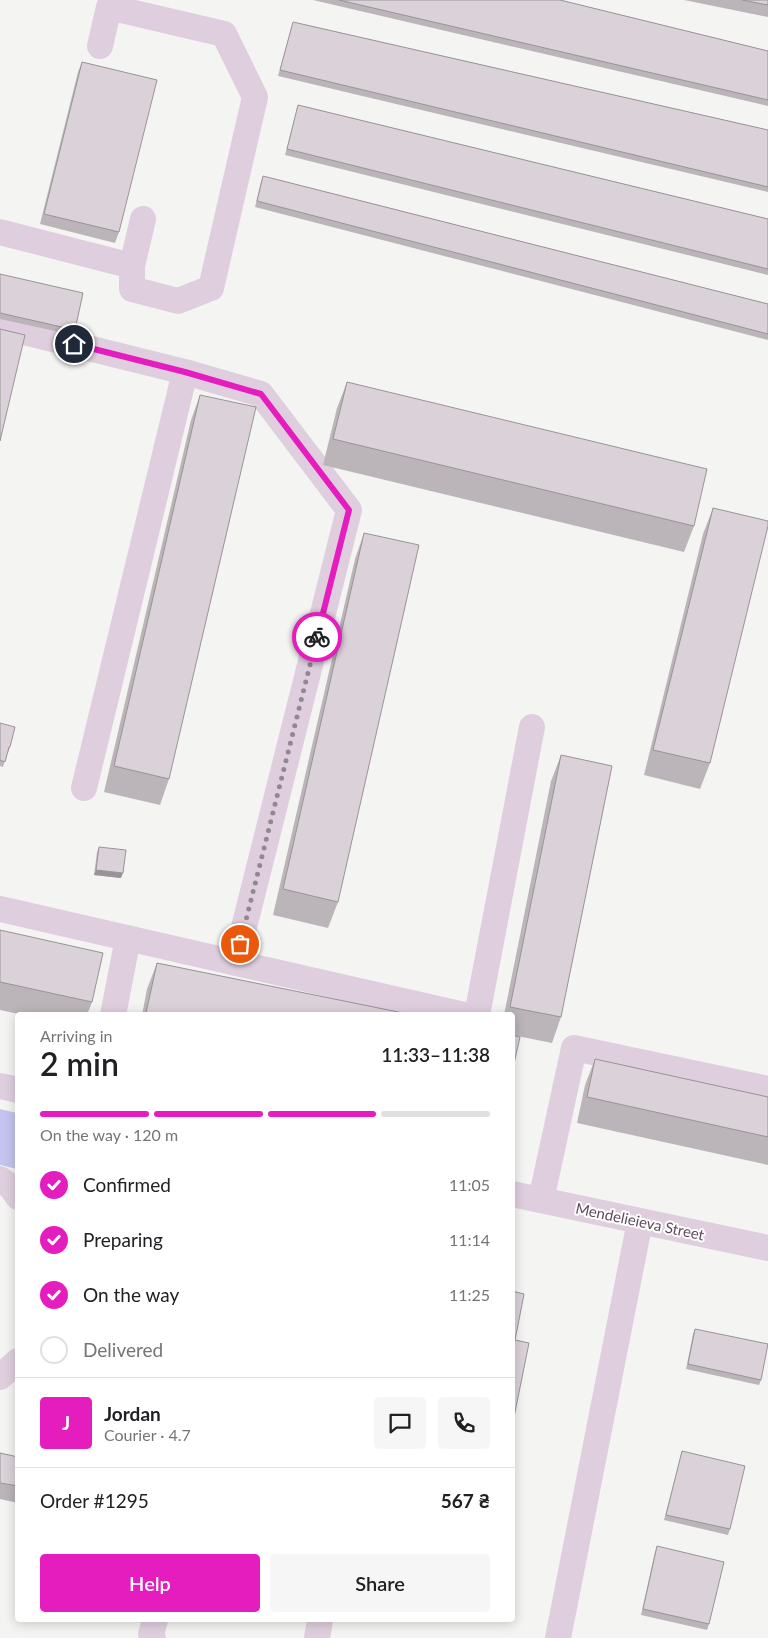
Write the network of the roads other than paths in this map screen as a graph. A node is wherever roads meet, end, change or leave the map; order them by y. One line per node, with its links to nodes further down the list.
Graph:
1 (100, 46): 4 (street)
2 (142, 219): 4 (street)
3 (0, 232): 4 (street)
4 (132, 266)
5 (0, 326): 6 (street)
6 (185, 372): 8 (street); 11 (street)
7 (532, 727): 14 (street)
8 (84, 788)
9 (0, 909): 10 (street)
10 (128, 938): 11 (street); 12 (street)
11 (235, 963): 13 (street)
12 (114, 1012)
13 (451, 1012)
14 (478, 1012)
15 (0, 1086): 16 (street)
16 (15, 1089)
17 (768, 1089): 21 (street)
18 (0, 1180): 19 (street)
19 (15, 1192)
20 (515, 1195): 21 (street, Mendelieieva Street)
21 (541, 1200): 22 (street, Mendelieieva Street)
22 (640, 1221): 23 (street, Mendelieieva Street); 30 (street)
23 (768, 1248)
24 (15, 1364): 25 (street)
25 (0, 1377)
26 (154, 1622): 28 (street)
27 (320, 1622): 29 (street)
28 (153, 1638)
29 (316, 1638)
30 (558, 1638)

